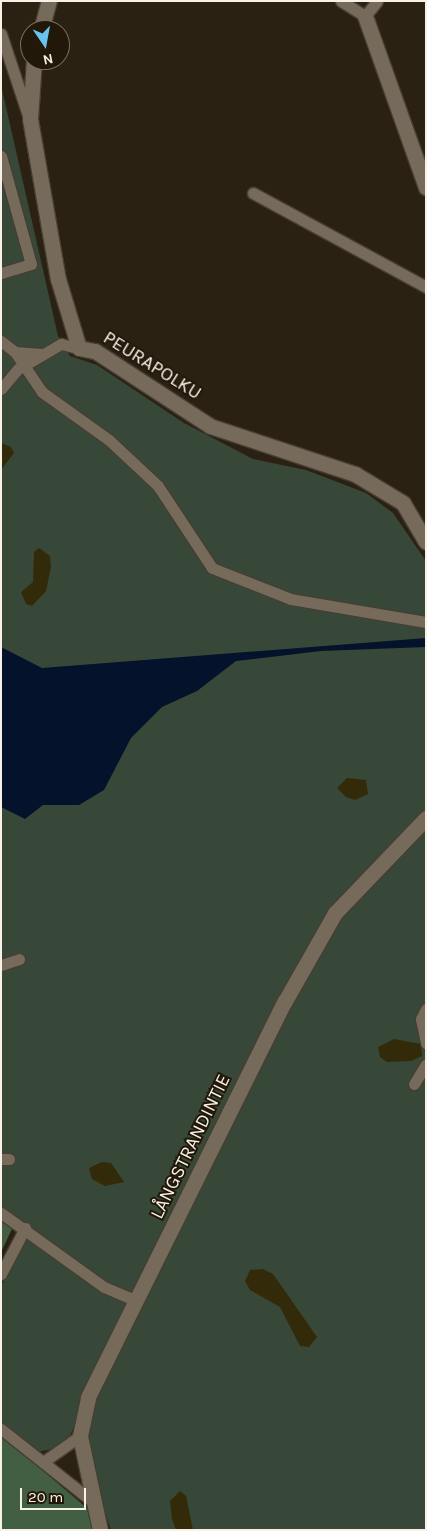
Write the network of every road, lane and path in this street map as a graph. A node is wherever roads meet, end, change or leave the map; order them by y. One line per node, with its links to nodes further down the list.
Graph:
1 (49, 1): 5 (street)
2 (341, 1): 4 (lane)
3 (377, 1): 4 (lane)
4 (365, 16): 10 (street)
5 (44, 20)
6 (1, 34): 8 (lane)
7 (33, 70): 8 (street, PEURAPOLKU)
8 (30, 119): 15 (street, PEURAPOLKU)
9 (1, 156): 12 (lane)
10 (426, 187)
11 (253, 193): 13 (lane)
12 (1, 273)
13 (426, 287)
14 (1, 341): 16 (lane)
15 (79, 348): 17 (lane); 20 (street, PEURAPOLKU)
16 (14, 352): 17 (lane); 18 (lane)
17 (47, 352): 18 (lane)
18 (24, 365): 19 (lane); 21 (lane)
19 (1, 390)
20 (426, 542)
21 (426, 622)
22 (426, 818): 32 (street, LÅNGSTRANDINTIE)
23 (19, 959): 24 (lane)
24 (1, 965)
25 (426, 1009): 26 (lane)
26 (426, 1043)
27 (426, 1064): 28 (lane)
28 (414, 1084)
29 (1, 1213): 30 (lane)
30 (25, 1228): 31 (lane); 32 (lane)
31 (1, 1274)
32 (134, 1300): 34 (street, LÅNGSTRANDINTIE)
33 (1, 1429): 35 (lane)
34 (80, 1436): 35 (lane); 36 (street, LÅNGSTRANDINTIE)
35 (43, 1462): 36 (lane)
36 (93, 1502): 37 (street, LÅNGSTRANDINTIE)
37 (100, 1530)

